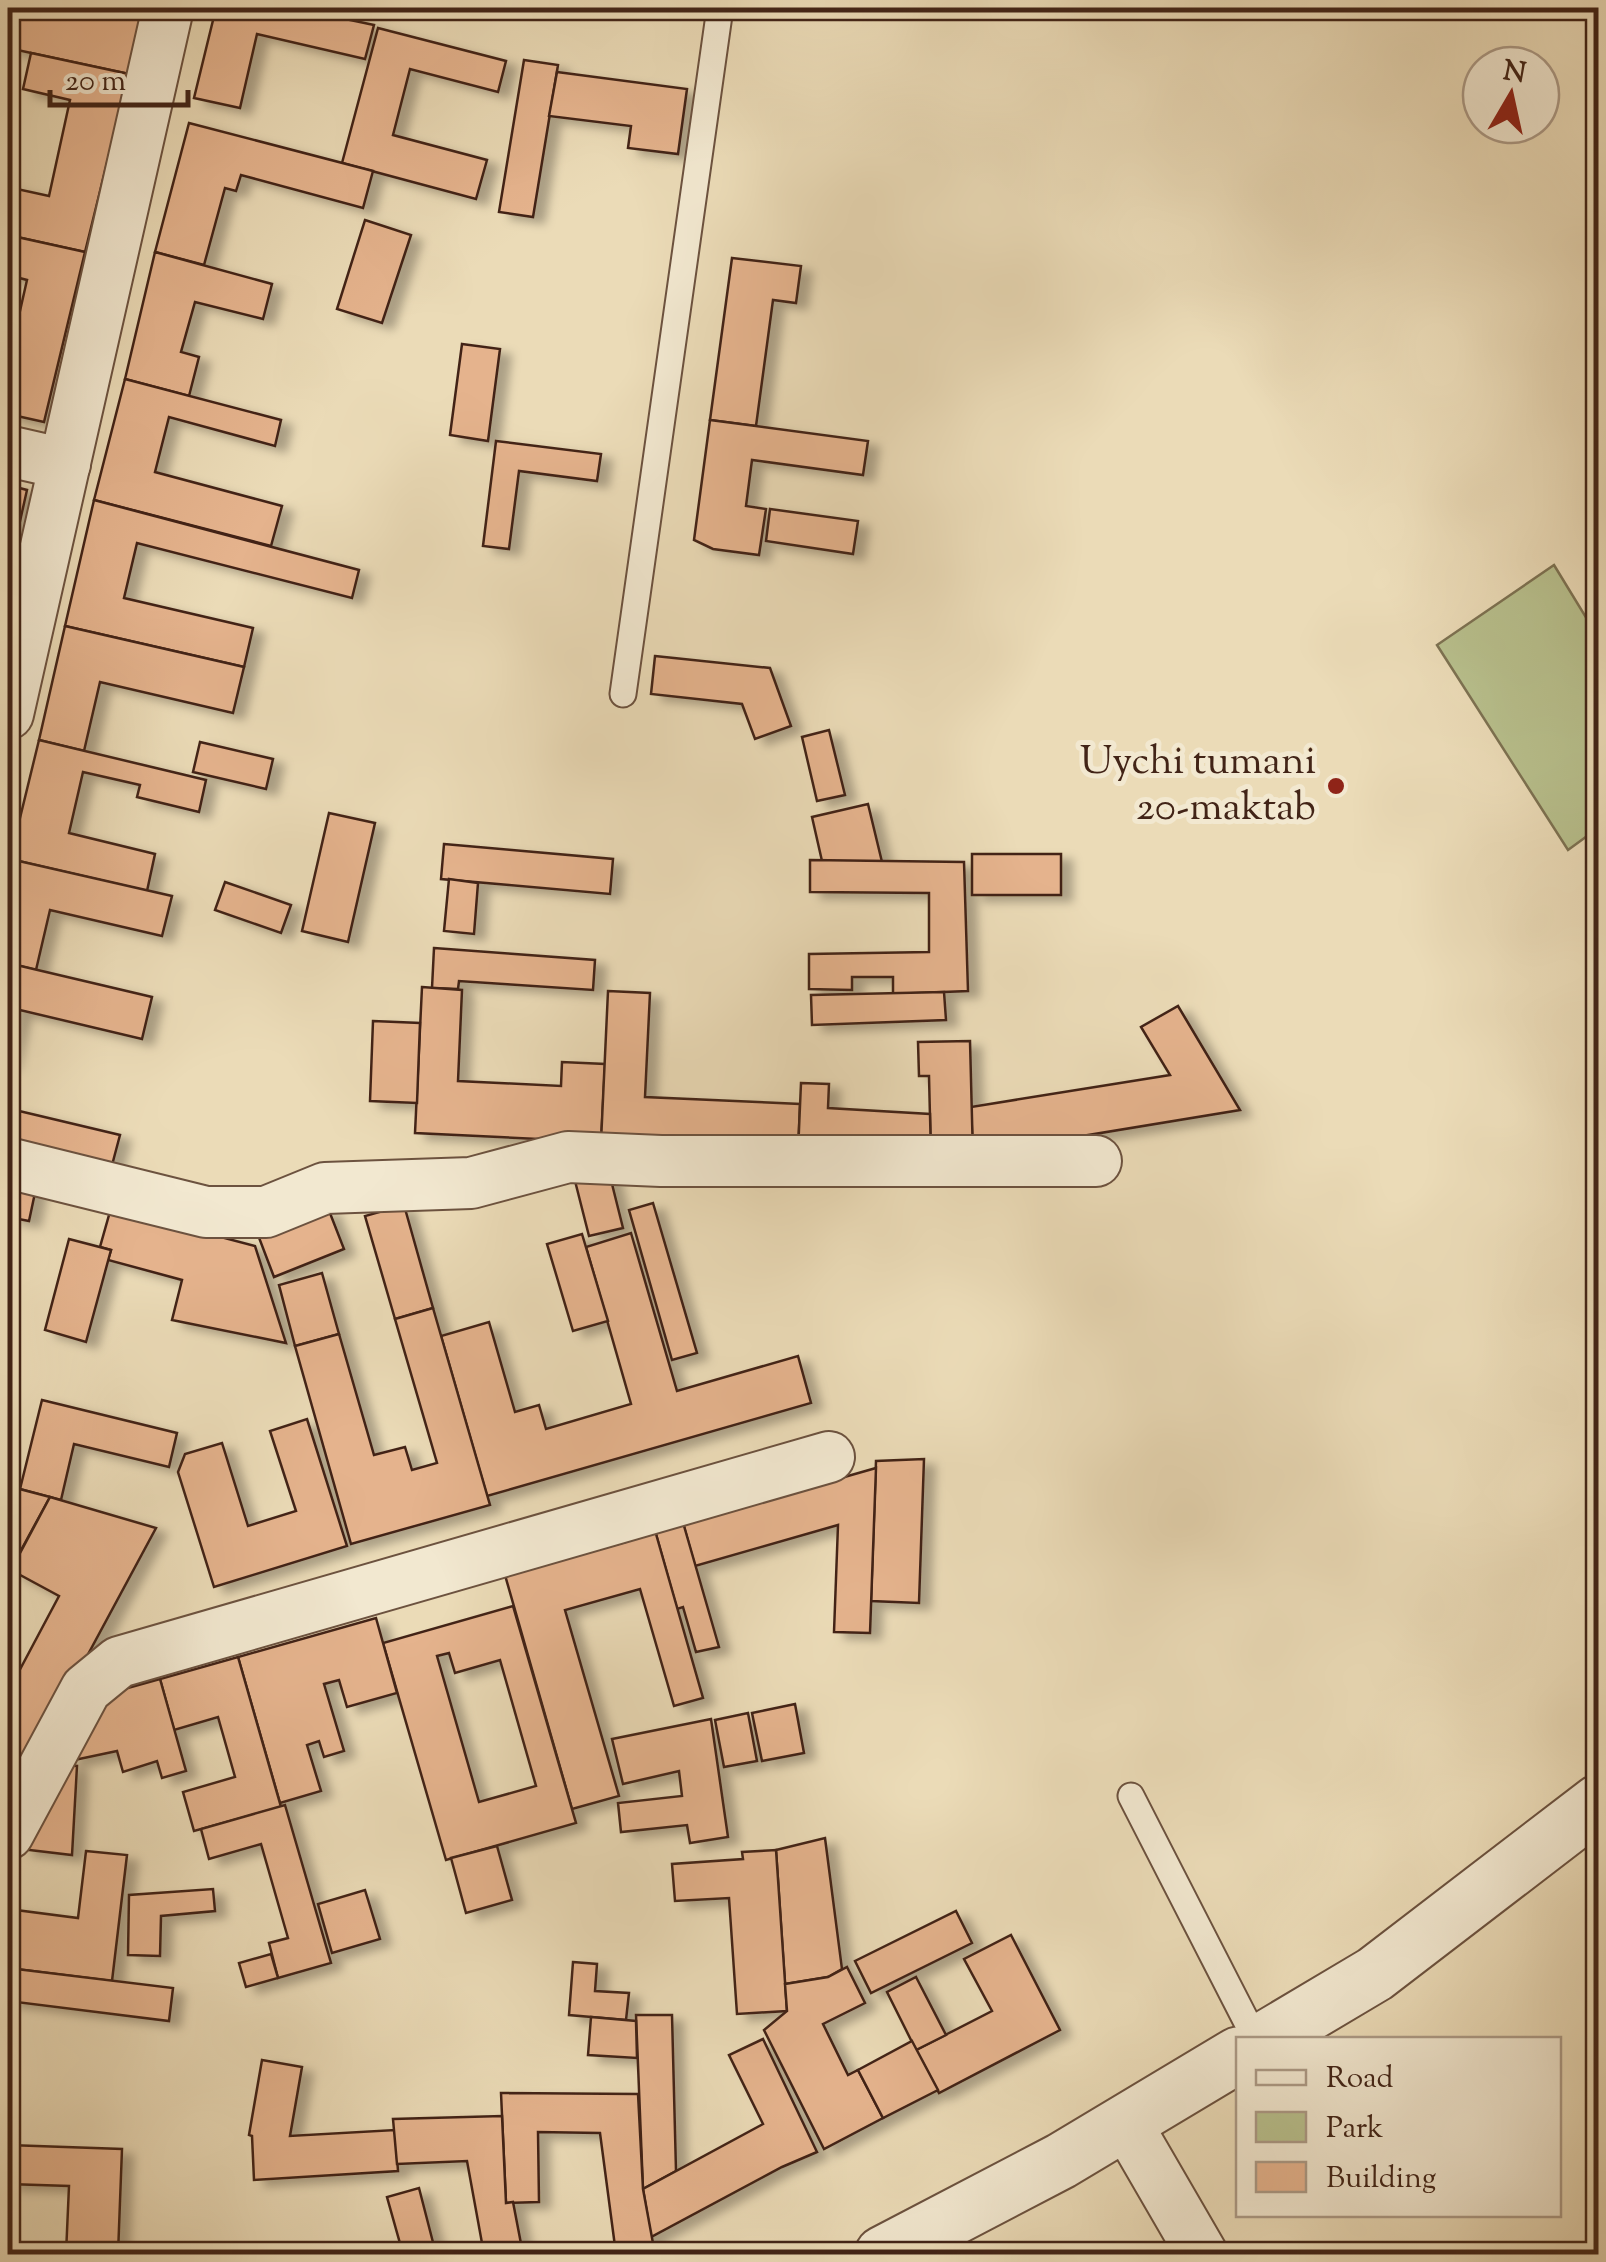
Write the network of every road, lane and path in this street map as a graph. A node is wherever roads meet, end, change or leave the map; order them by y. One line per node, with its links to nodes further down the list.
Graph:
1 (168, 8): 4 (street)
2 (720, 8): 5 (lane)
3 (8, 451): 4 (street)
4 (64, 464): 6 (street)
5 (623, 694)
6 (8, 714)
7 (1096, 1161): 8 (street)
8 (8, 1163)
9 (829, 1457): 12 (street)
10 (1131, 1796): 13 (lane)
11 (1598, 1803): 14 (street)
12 (8, 1834)
13 (1254, 2037)
14 (1269, 2037)
15 (1236, 2056): 16 (street)
16 (1126, 2122): 17 (street); 18 (street)
17 (884, 2254)
18 (1202, 2254)

